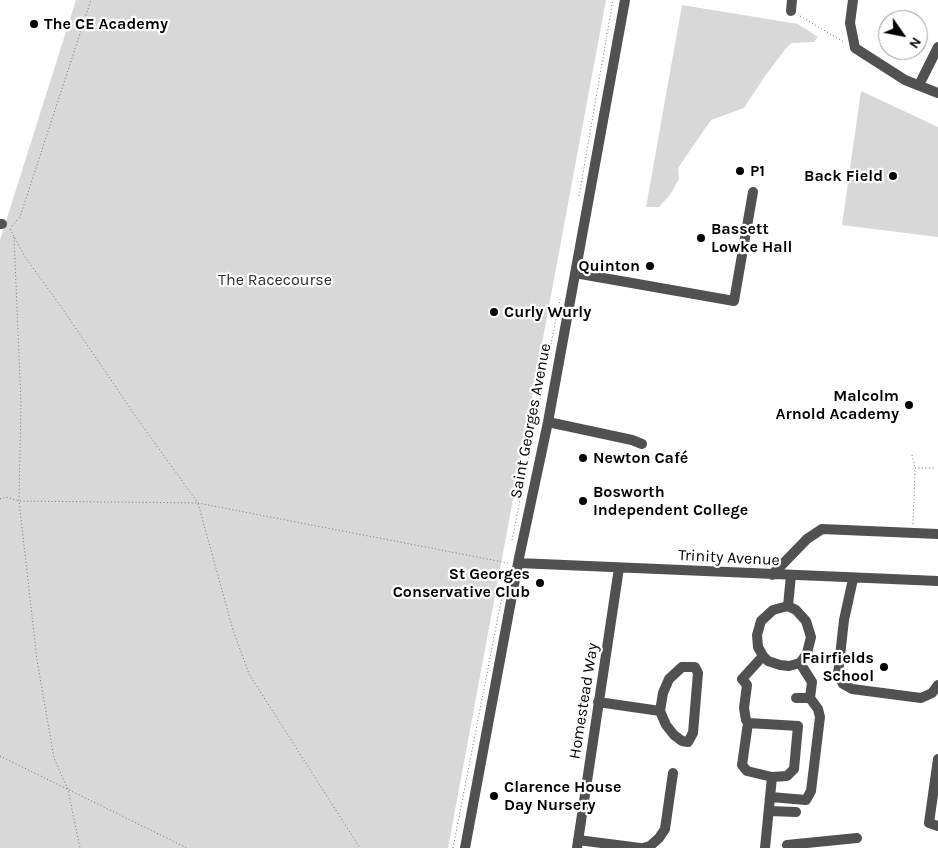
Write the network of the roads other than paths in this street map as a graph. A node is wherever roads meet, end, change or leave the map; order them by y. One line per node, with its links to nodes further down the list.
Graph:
1 (625, 0): 7 (street, Saint Georges Avenue)
2 (854, 0): 4 (street)
3 (938, 47): 4 (street)
4 (919, 85): 5 (street)
5 (938, 92)
6 (753, 192): 7 (street)
7 (575, 273): 8 (street, Saint Georges Avenue)
8 (548, 422): 9 (street); 11 (street, Saint Georges Avenue)
9 (642, 444)
10 (938, 534): 13 (street)
11 (513, 563): 12 (street, Trinity Avenue); 37 (street, Saint Georges Avenue)
12 (620, 568): 13 (street, Trinity Avenue); 23 (street, Homestead Way)
13 (772, 575): 14 (street, Trinity Avenue)
14 (791, 575): 15 (street, Trinity Avenue); 17 (street)
15 (853, 579): 16 (street, Trinity Avenue); 20 (street)
16 (938, 581)
17 (788, 606): 18 (street); 19 (street)
18 (762, 656): 19 (street); 25 (street)
19 (800, 663): 22 (street)
20 (938, 685)
21 (796, 698): 22 (street)
22 (810, 698): 29 (street)
23 (598, 702): 24 (street); 34 (street, Homestead Way)
24 (660, 711): 24 (street)
25 (748, 723): 28 (street); 28 (street)
26 (938, 759): 32 (street)
27 (670, 777): 38 (street, Homestead Way)
28 (772, 777): 29 (street)
29 (771, 797): 30 (street)
30 (770, 811): 31 (street); 39 (street)
31 (796, 812)
32 (938, 826)
33 (857, 838): 36 (street)
34 (578, 844): 38 (street, Homestead Way)
35 (787, 845): 36 (street)
36 (829, 845)
37 (465, 848)
38 (642, 848)
39 (766, 848)

